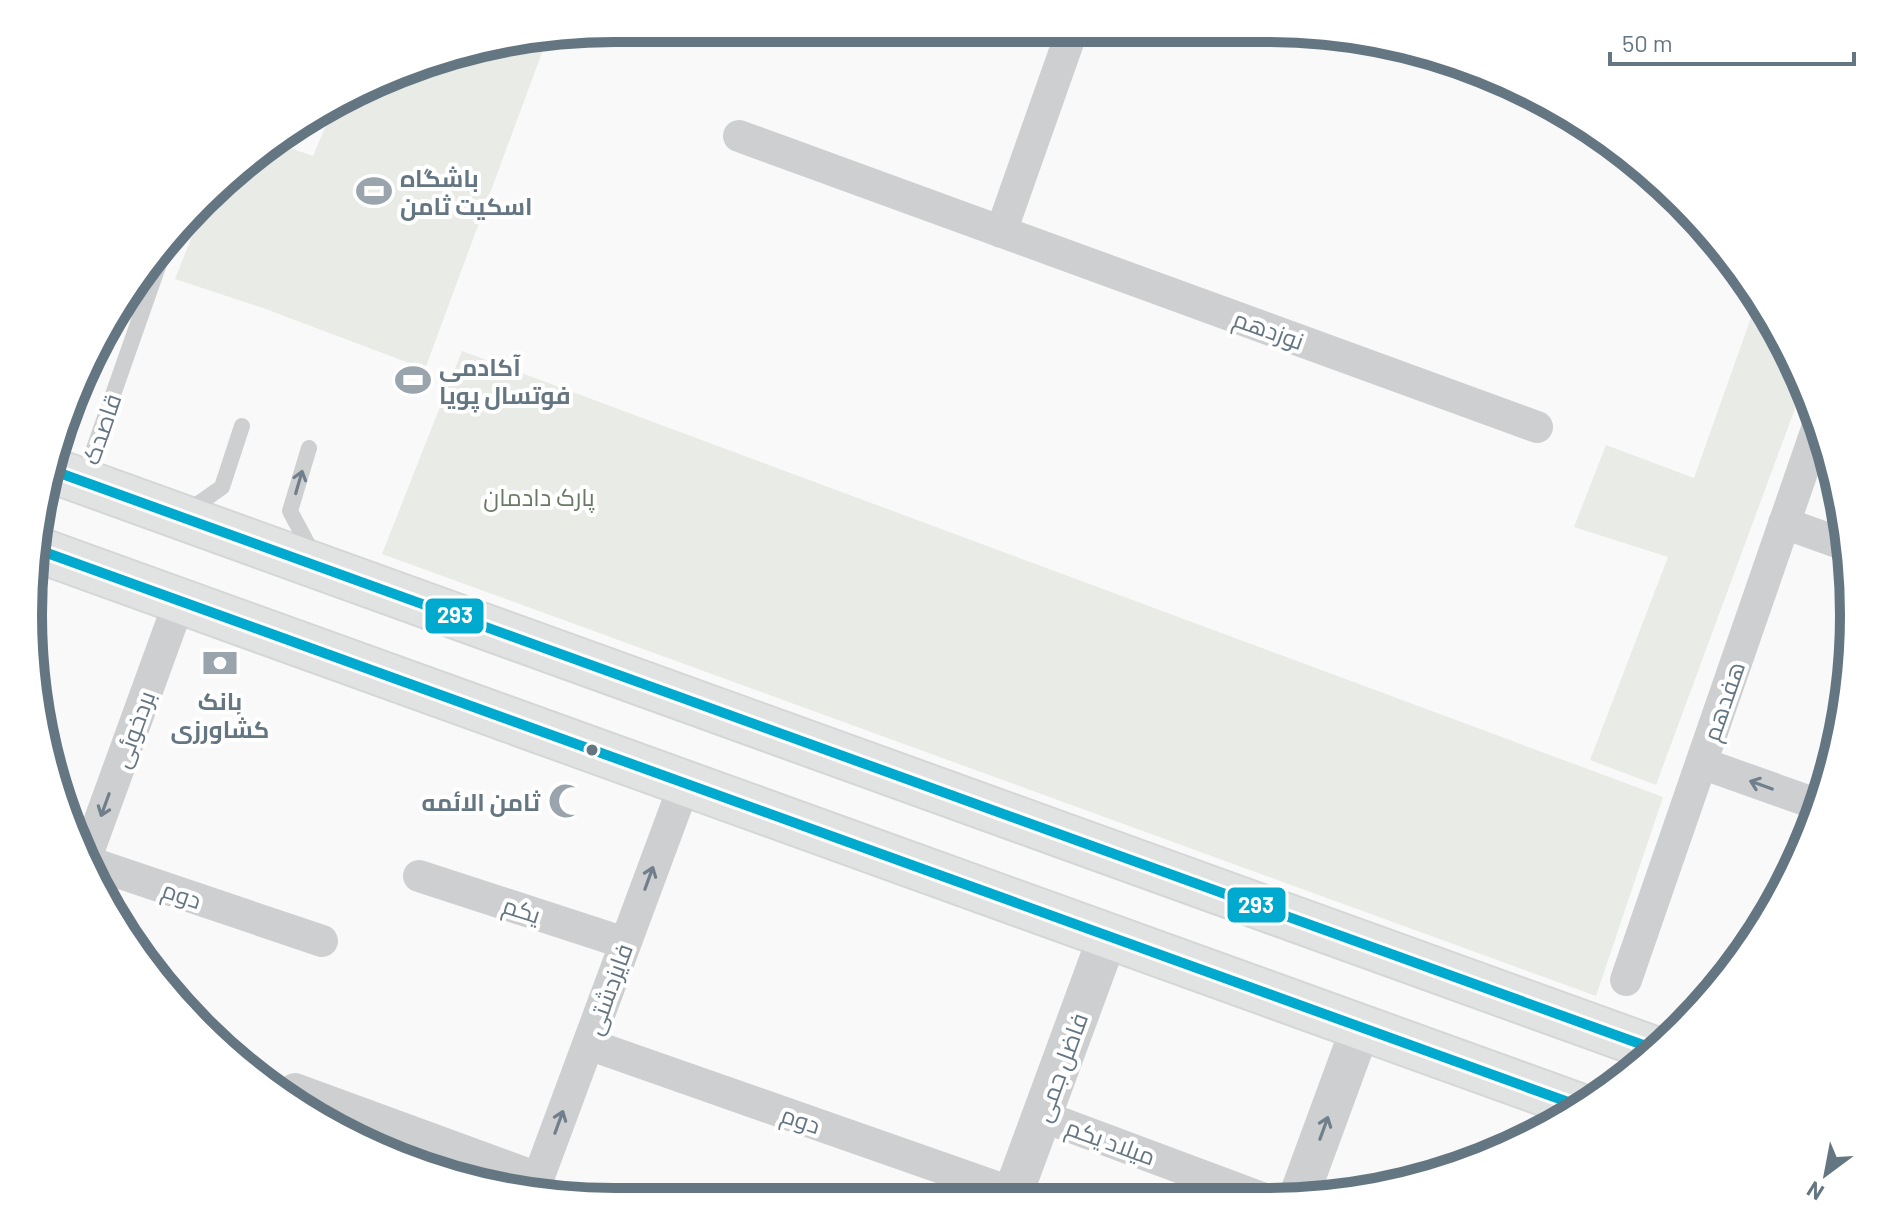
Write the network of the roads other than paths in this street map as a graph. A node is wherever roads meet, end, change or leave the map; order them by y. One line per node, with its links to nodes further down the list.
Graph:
1 (1068, 42): 3 (street)
2 (739, 136): 3 (street, نوزدهم)
3 (1001, 232): 6 (street, نوزدهم)
4 (151, 280): 9 (lane, قاصدک)
5 (242, 426): 10 (lane)
6 (1537, 427)
7 (1813, 441): 11 (street, هفدهم)
8 (309, 448): 14 (lane, one-way to 8)
9 (68, 476): 10 (main road)
10 (181, 516): 14 (main road)
11 (1784, 523): 12 (street); 16 (street, هفدهم)
12 (1835, 541)
13 (46, 552): 15 (main road)
14 (318, 565): 28 (main road)
15 (180, 600): 17 (main road); 19 (street, بردخوئی, one-way to 19)
16 (1701, 763): 18 (street, one-way to 16); 25 (street, هفدهم)
17 (685, 783): 22 (main road); 24 (street, فایزدشتی, one-way to 17)
18 (1809, 801)
19 (92, 847)
20 (99, 864): 23 (street, دوم)
21 (419, 876): 24 (street, یکم)
22 (1108, 936): 26 (main road); 31 (street, فاضل جمی)
23 (322, 941)
24 (625, 943): 27 (street, فایزدشتی)
25 (1626, 980)
26 (1361, 1027): 30 (main road); 34 (street, one-way to 26)
27 (588, 1044): 33 (street, فایزدشتی, one-way to 27); 35 (street, دوم)
28 (1645, 1046)
29 (295, 1089): 32 (street)
30 (1568, 1102)
31 (1042, 1116): 36 (street, فاضل جمی); 37 (street, میلاد یکم)
32 (515, 1179)
33 (537, 1182)
34 (1302, 1187)
35 (990, 1188)
36 (1015, 1188)
37 (1235, 1188)

